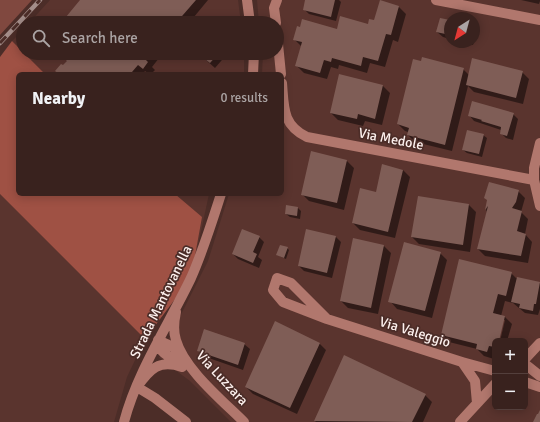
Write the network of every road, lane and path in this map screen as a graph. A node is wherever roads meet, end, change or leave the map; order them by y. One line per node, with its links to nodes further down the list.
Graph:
1 (247, 0): 4 (street)
2 (277, 0): 5 (street)
3 (436, 0): 6 (street)
4 (249, 16)
5 (275, 16)
6 (540, 20)
7 (254, 60): 9 (street)
8 (280, 60): 10 (street)
9 (254, 72)
10 (281, 72)
11 (284, 104): 13 (street, Via Medole)
12 (540, 143): 13 (street)
13 (537, 187): 15 (street)
14 (220, 196): 16 (street, Strada Mantovanella)
15 (540, 206)
16 (177, 305): 18 (street, Strada Mantovanella); 22 (street, Via Luzzara)
17 (327, 319): 17 (street, Via Valeggio); 21 (street, Via Valeggio)
18 (157, 343): 22 (street); 26 (street, Strada Mantovanella)
19 (540, 343): 20 (street)
20 (528, 356)
21 (462, 362): 24 (street, Via Valeggio); 28 (street)
22 (184, 364): 26 (street, Via Luzzara); 31 (street, Via Luzzara)
23 (528, 366): 25 (street)
24 (492, 370)
25 (540, 376)
26 (137, 387): 29 (street, Strada Mantovanella); 30 (street)
27 (492, 387): 28 (street)
28 (477, 403): 32 (street)
29 (124, 422)
30 (186, 422)
31 (244, 422)
32 (460, 422)

